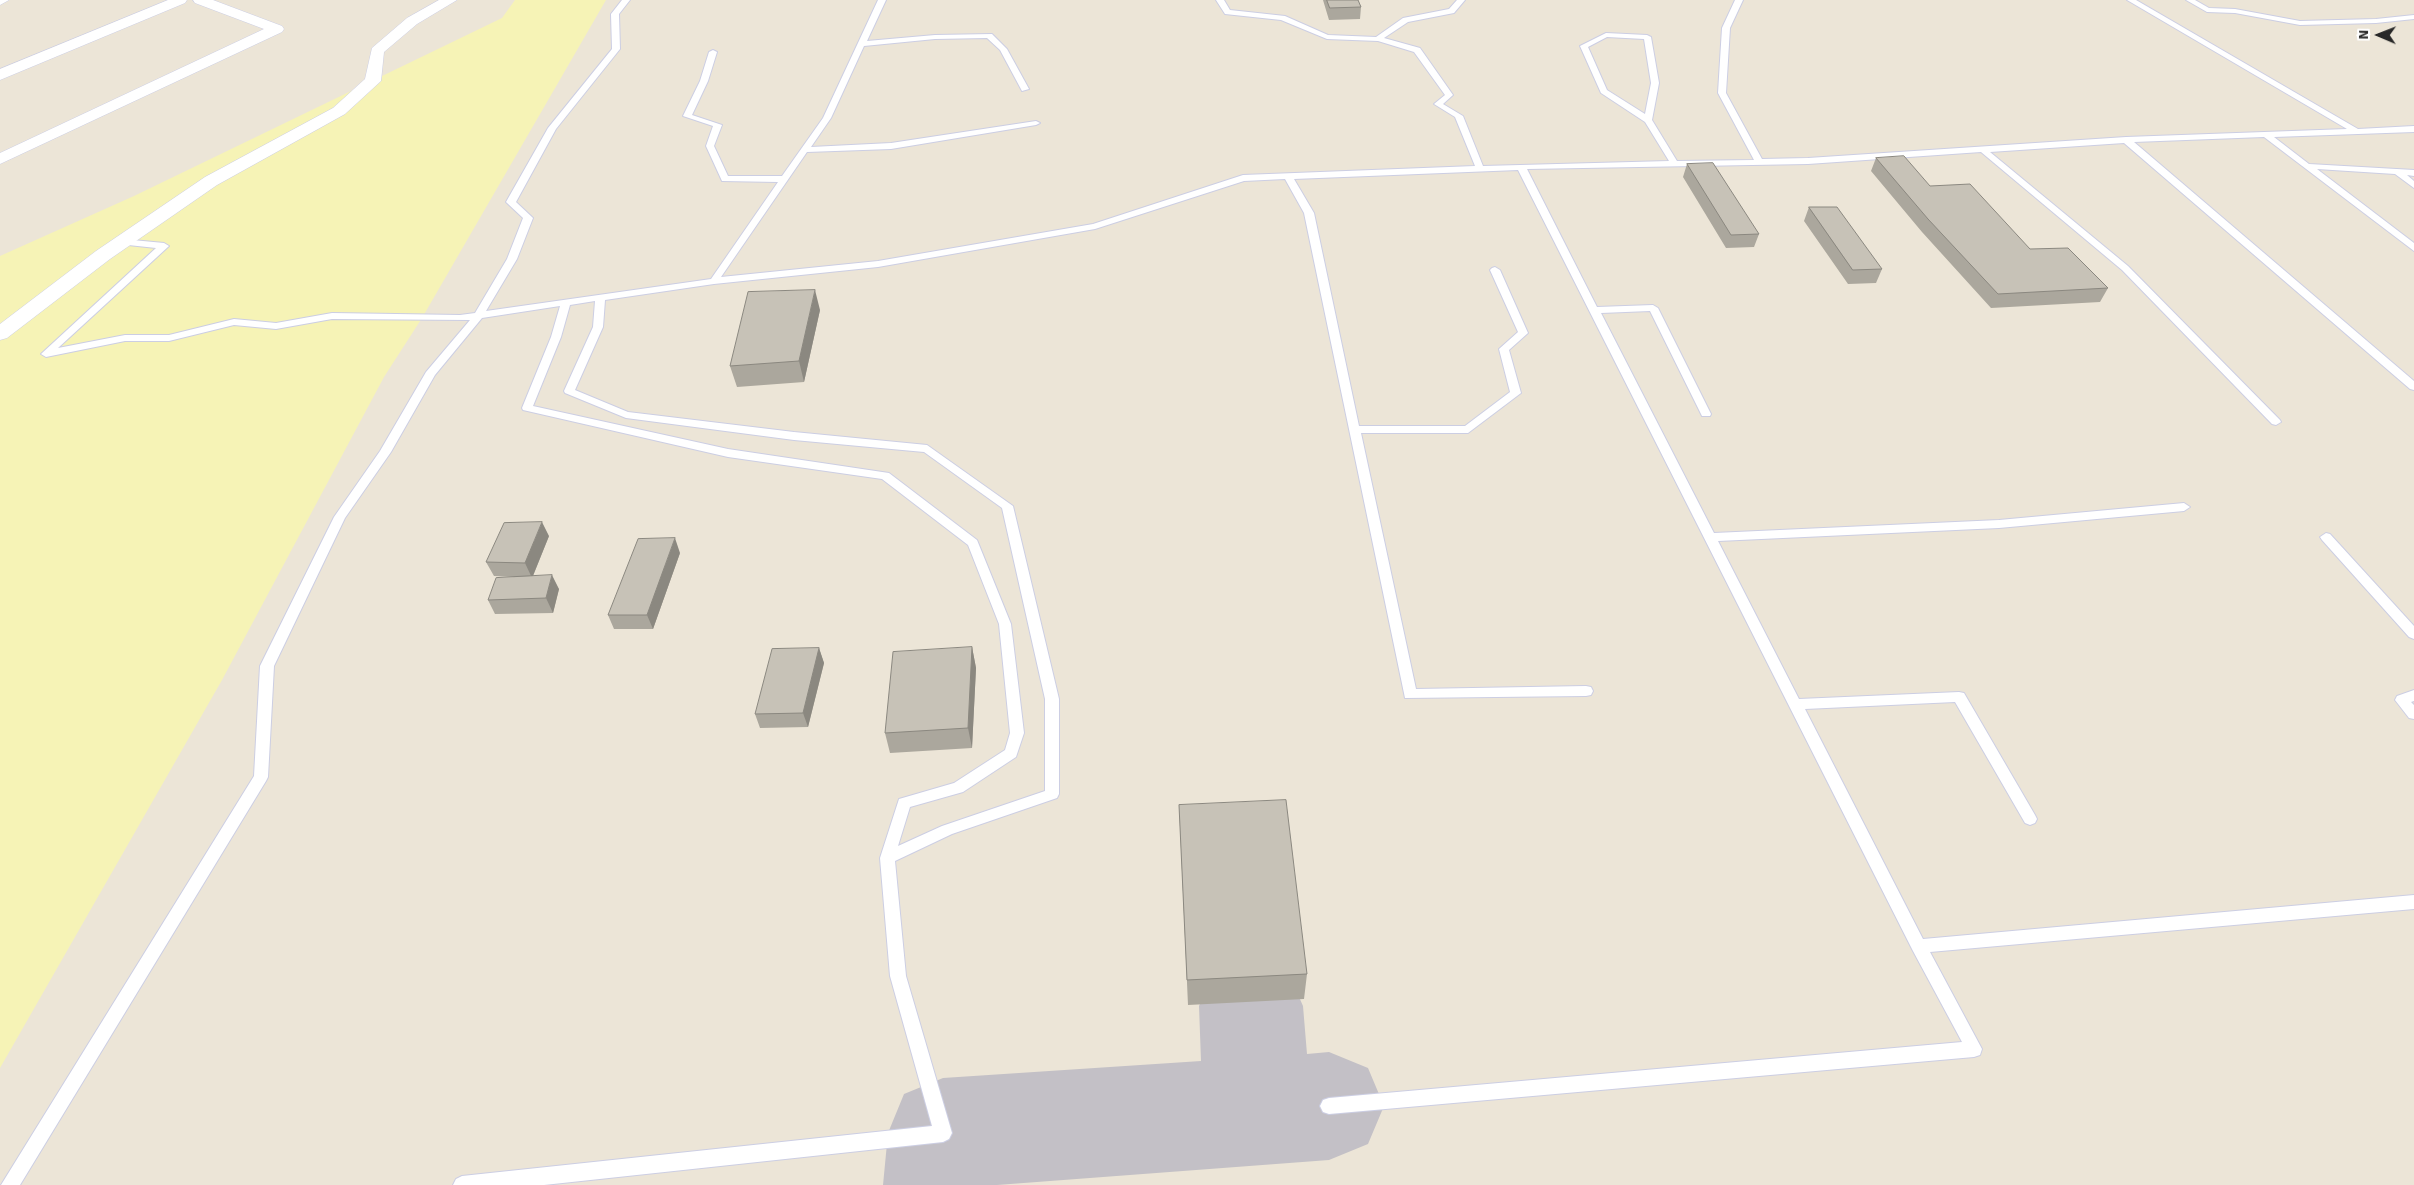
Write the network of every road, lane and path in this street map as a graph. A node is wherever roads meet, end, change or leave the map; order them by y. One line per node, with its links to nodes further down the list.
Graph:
1 (180, 0): 15 (street)
2 (200, 0): 25 (street)
3 (450, 0): 36 (street)
4 (626, 0): 43 (lane)
5 (882, 0): 13 (lane)
6 (1220, 0): 12 (lane)
7 (1461, 0): 12 (lane)
8 (1739, 0): 26 (lane)
9 (2131, 0): 20 (lane)
10 (2190, 0): 11 (lane)
11 (2414, 18)
12 (1378, 39): 30 (lane)
13 (862, 44): 16 (lane); 24 (lane)
14 (713, 52): 34 (lane)
15 (0, 75)
16 (1025, 89)
17 (1648, 120): 17 (lane); 27 (lane)
18 (1036, 123): 24 (lane)
19 (2414, 129): 20 (lane)
20 (2356, 131): 21 (lane)
21 (2265, 134): 22 (lane); 28 (lane)
22 (2126, 140): 23 (lane); 45 (lane)
23 (1982, 149): 26 (lane); 47 (lane)
24 (805, 150): 34 (lane)
25 (0, 159)
26 (1759, 161): 27 (lane)
27 (1674, 163): 29 (lane)
28 (2306, 166): 31 (lane); 37 (lane)
29 (1521, 167): 30 (lane); 42 (lane)
30 (1480, 169): 33 (lane)
31 (2398, 172): 32 (lane); 35 (lane)
32 (2414, 172)
33 (1288, 176): 39 (lane); 48 (lane)
34 (785, 179): 39 (lane)
35 (2414, 185)
36 (122, 242): 43 (lane); 44 (street)
37 (2414, 248)
38 (1495, 270): 48 (lane)
39 (714, 281): 40 (lane)
40 (600, 298): 41 (lane); 58 (lane)
41 (566, 303): 43 (lane); 58 (lane)
42 (1594, 310): 46 (lane); 50 (lane)
43 (478, 316): 62 (lane)
44 (0, 334)
45 (2414, 387)
46 (1706, 414)
47 (2276, 422)
48 (1354, 430): 53 (lane)
49 (2184, 507): 50 (lane)
50 (1710, 537): 55 (lane)
51 (2326, 538): 52 (lane)
52 (2414, 634)
53 (1586, 691)
54 (2414, 695): 56 (lane)
55 (1795, 704): 57 (lane); 60 (lane)
56 (2414, 714)
57 (2030, 819)
58 (887, 858): 63 (lane)
59 (2414, 902): 60 (lane)
60 (1918, 946): 61 (lane)
61 (1329, 1106)
62 (10, 1185)
63 (462, 1185)

